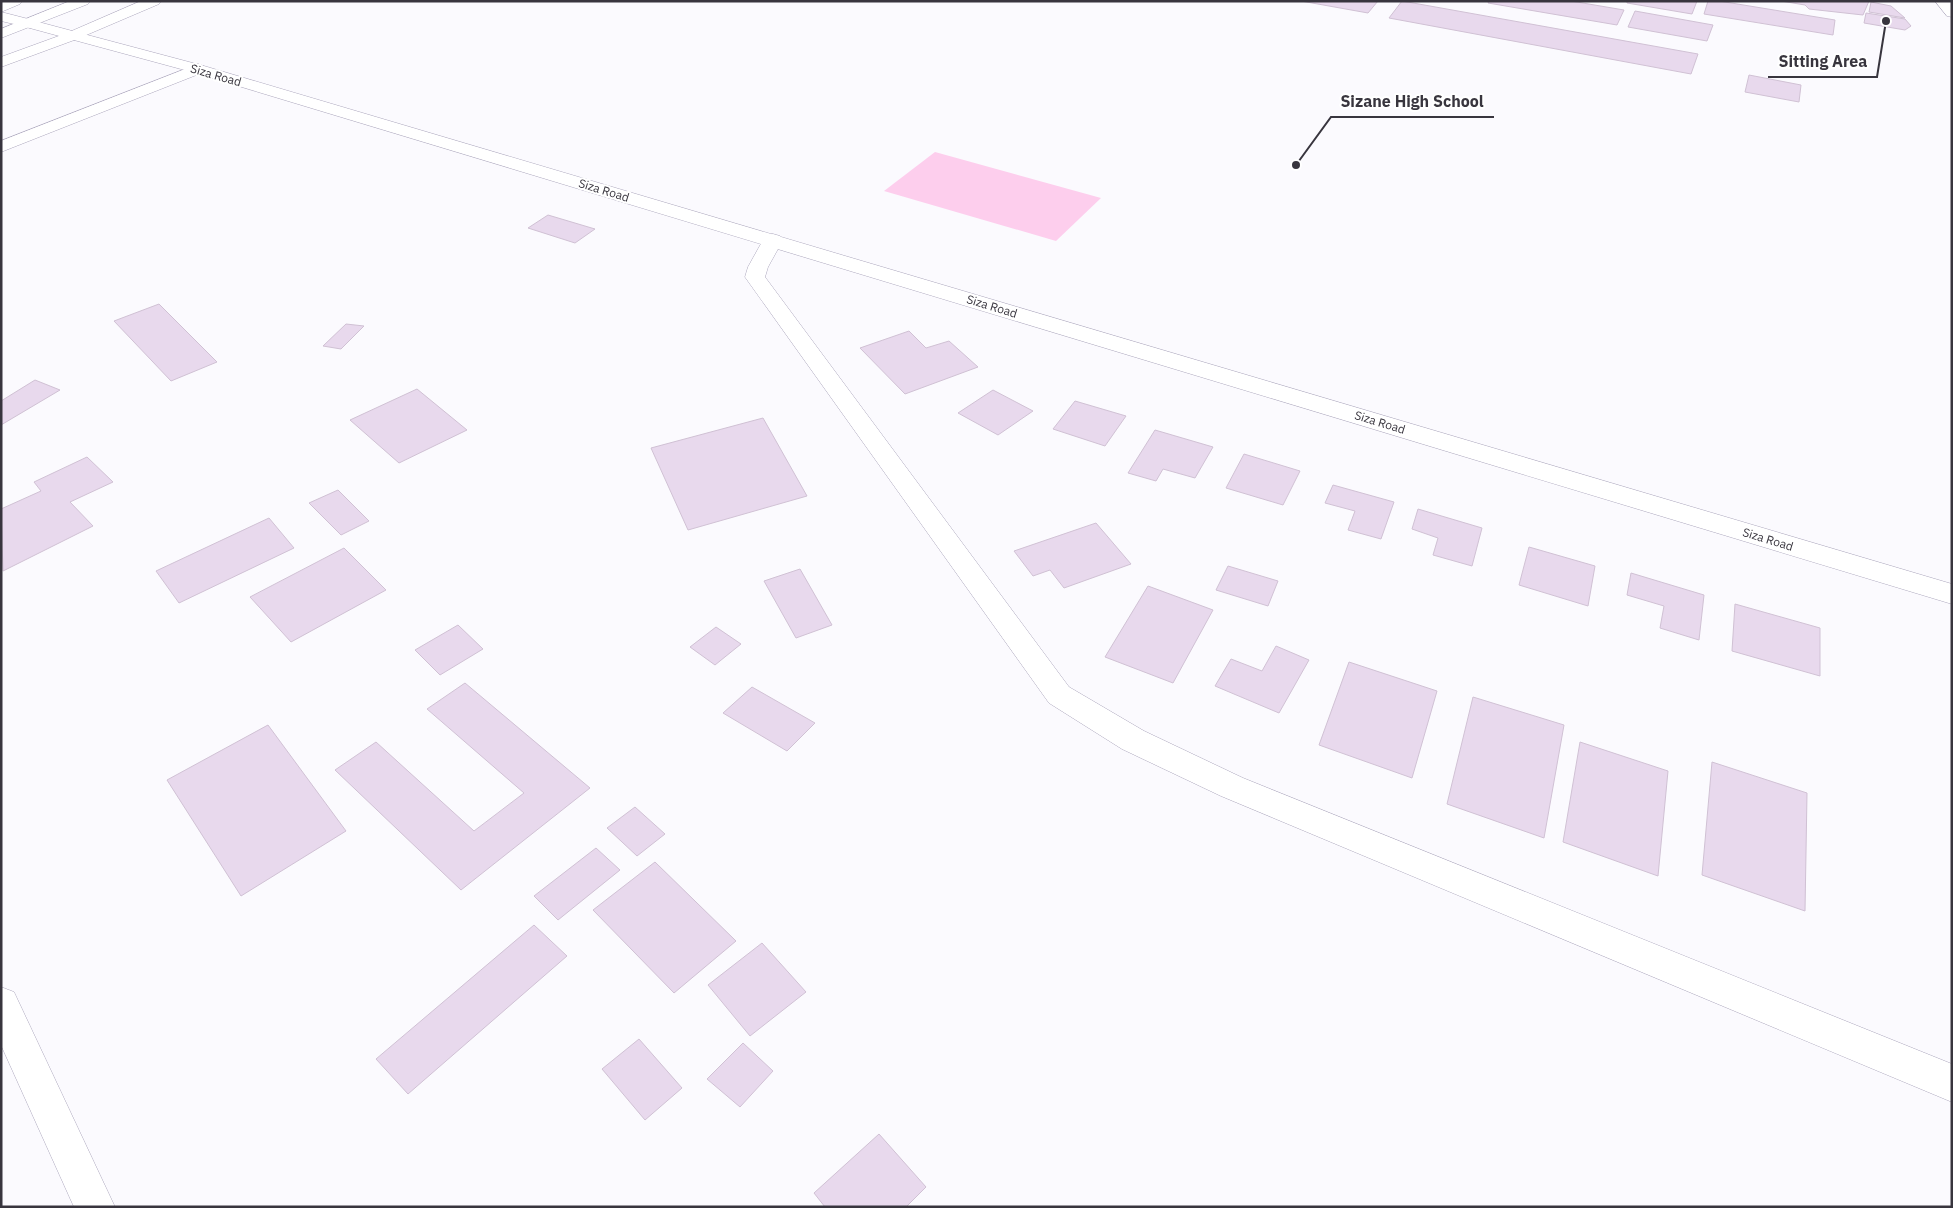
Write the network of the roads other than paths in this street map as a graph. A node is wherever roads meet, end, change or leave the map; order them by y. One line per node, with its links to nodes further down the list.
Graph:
1 (15, 1): 5 (street)
2 (83, 1): 8 (street)
3 (154, 1): 10 (street)
4 (1942, 1): 6 (street)
5 (1, 8)
6 (1952, 13)
7 (1, 16): 8 (street, Siza Road)
8 (31, 24): 9 (street); 10 (street, Siza Road)
9 (1, 34)
10 (72, 36): 11 (street); 12 (street, Siza Road)
11 (1, 62)
12 (198, 69): 13 (street); 14 (street, Siza Road)
13 (1, 148)
14 (773, 240): 15 (street, Siza Road); 17 (street)
15 (1952, 594)
16 (1, 1004): 18 (street)
17 (1952, 1083)
18 (95, 1207)

